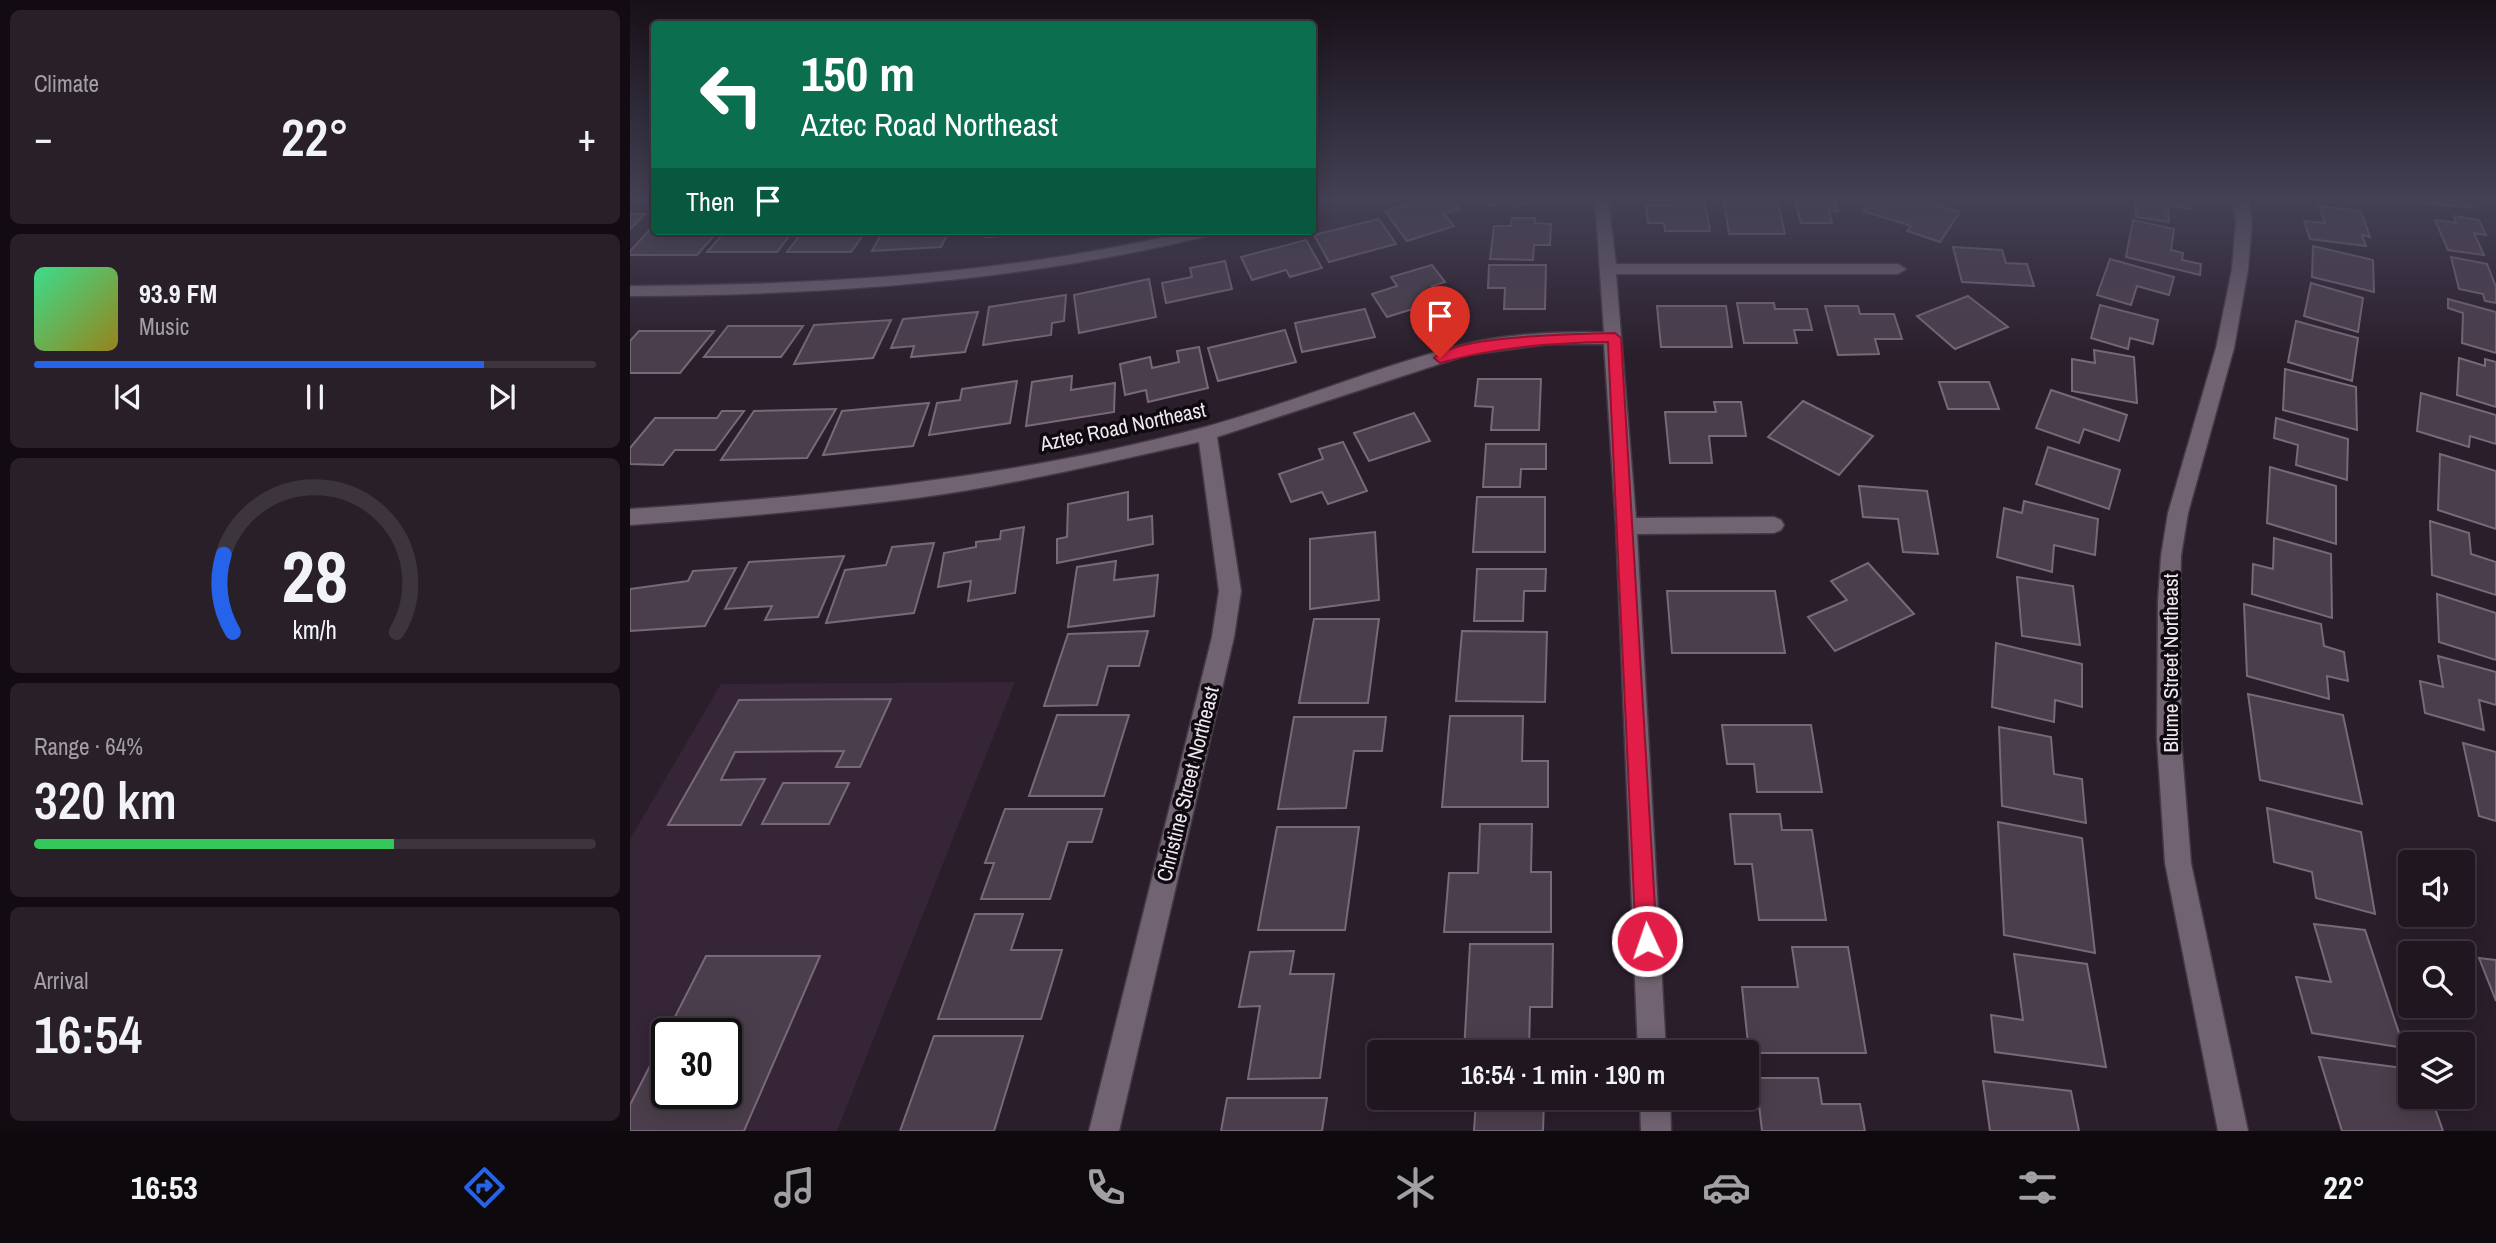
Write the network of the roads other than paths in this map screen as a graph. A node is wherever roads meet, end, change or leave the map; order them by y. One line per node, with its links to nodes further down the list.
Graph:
1 (1126, 251): 6 (street)
2 (1607, 251): 4 (street)
3 (2242, 251): 16 (street, Blume Street Northeast)
4 (1608, 269): 5 (street); 7 (street)
5 (1898, 269)
6 (630, 291)
7 (1615, 338): 8 (street, Aztec Road Northeast); 11 (street)
8 (1207, 433): 9 (street, Aztec Road Northeast); 14 (street, Christine Street Northeast)
9 (630, 517)
10 (1774, 525): 11 (street)
11 (1626, 526): 12 (street)
12 (1651, 1040)
13 (1655, 1110): 15 (street)
14 (1104, 1131)
15 (1656, 1131)
16 (2233, 1131)

